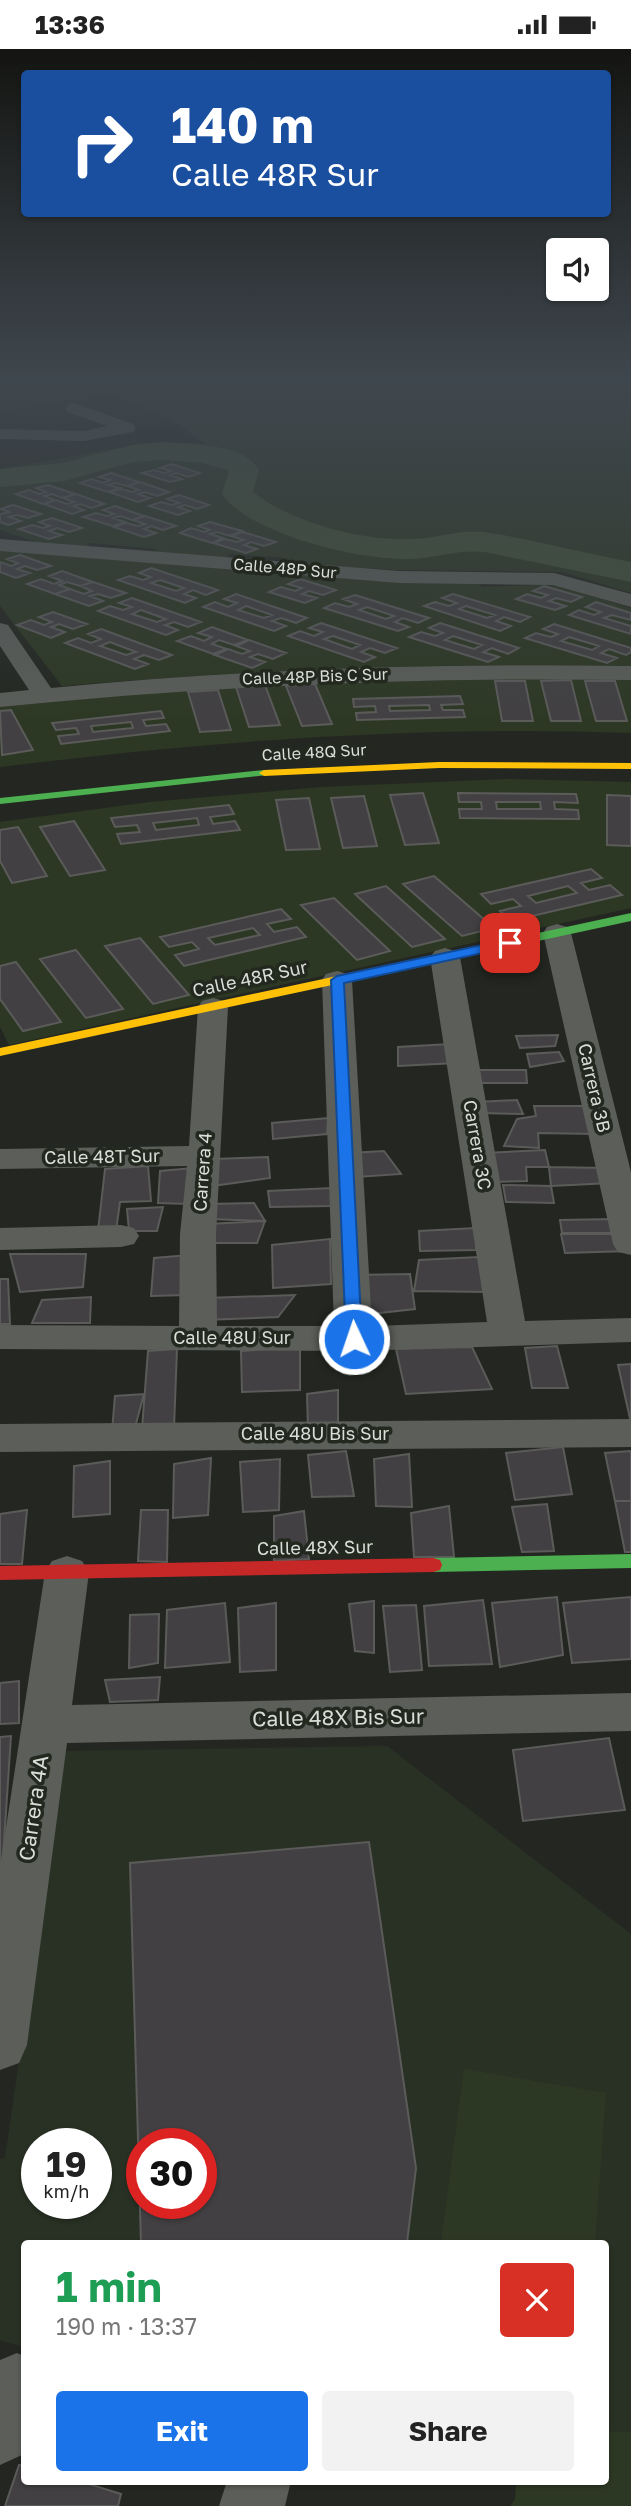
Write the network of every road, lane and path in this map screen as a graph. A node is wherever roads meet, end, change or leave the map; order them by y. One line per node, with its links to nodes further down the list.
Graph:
1 (0, 545): 2 (street, Calle 48P Sur)
2 (631, 601)
3 (0, 630): 5 (street)
4 (631, 673): 5 (street, Calle 48P Bis C Sur)
5 (44, 695): 6 (street, Calle 48P Bis C Sur)
6 (0, 700)
7 (631, 766): 8 (street, Calle 48Q Sur)
8 (0, 801)
9 (631, 917): 10 (street, Calle 48R Sur)
10 (557, 933): 11 (street, Calle 48R Sur); 19 (street, Carrera 3B)
11 (445, 957): 12 (street, Calle 48R Sur); 21 (street, Carrera 3C)
12 (337, 980): 13 (street, Calle 48R Sur); 24 (street)
13 (212, 1007): 14 (street, Calle 48R Sur); 15 (street, Carrera 4)
14 (0, 1052)
15 (205, 1156): 16 (street, Calle 48T Sur); 23 (street, Carrera 4)
16 (0, 1159)
17 (121, 1236): 18 (street)
18 (0, 1239)
19 (631, 1244)
20 (631, 1331): 21 (street, Calle 48U Sur)
21 (508, 1334): 24 (street, Calle 48U Sur)
22 (0, 1337): 23 (street, Calle 48U Sur)
23 (198, 1338): 24 (street, Calle 48U Sur)
24 (354, 1339)
25 (631, 1433): 26 (street, Calle 48U Bis Sur)
26 (0, 1438)
27 (631, 1561): 28 (street, Calle 48X Sur)
28 (67, 1572): 29 (street, Calle 48X Sur); 31 (street, Carrera 4A)
29 (0, 1573)
30 (631, 1712): 31 (street, Calle 48X Bis Sur)
31 (46, 1724): 32 (street, Carrera 4A)
32 (0, 2045)
33 (258, 2485): 34 (street)
34 (252, 2506)

